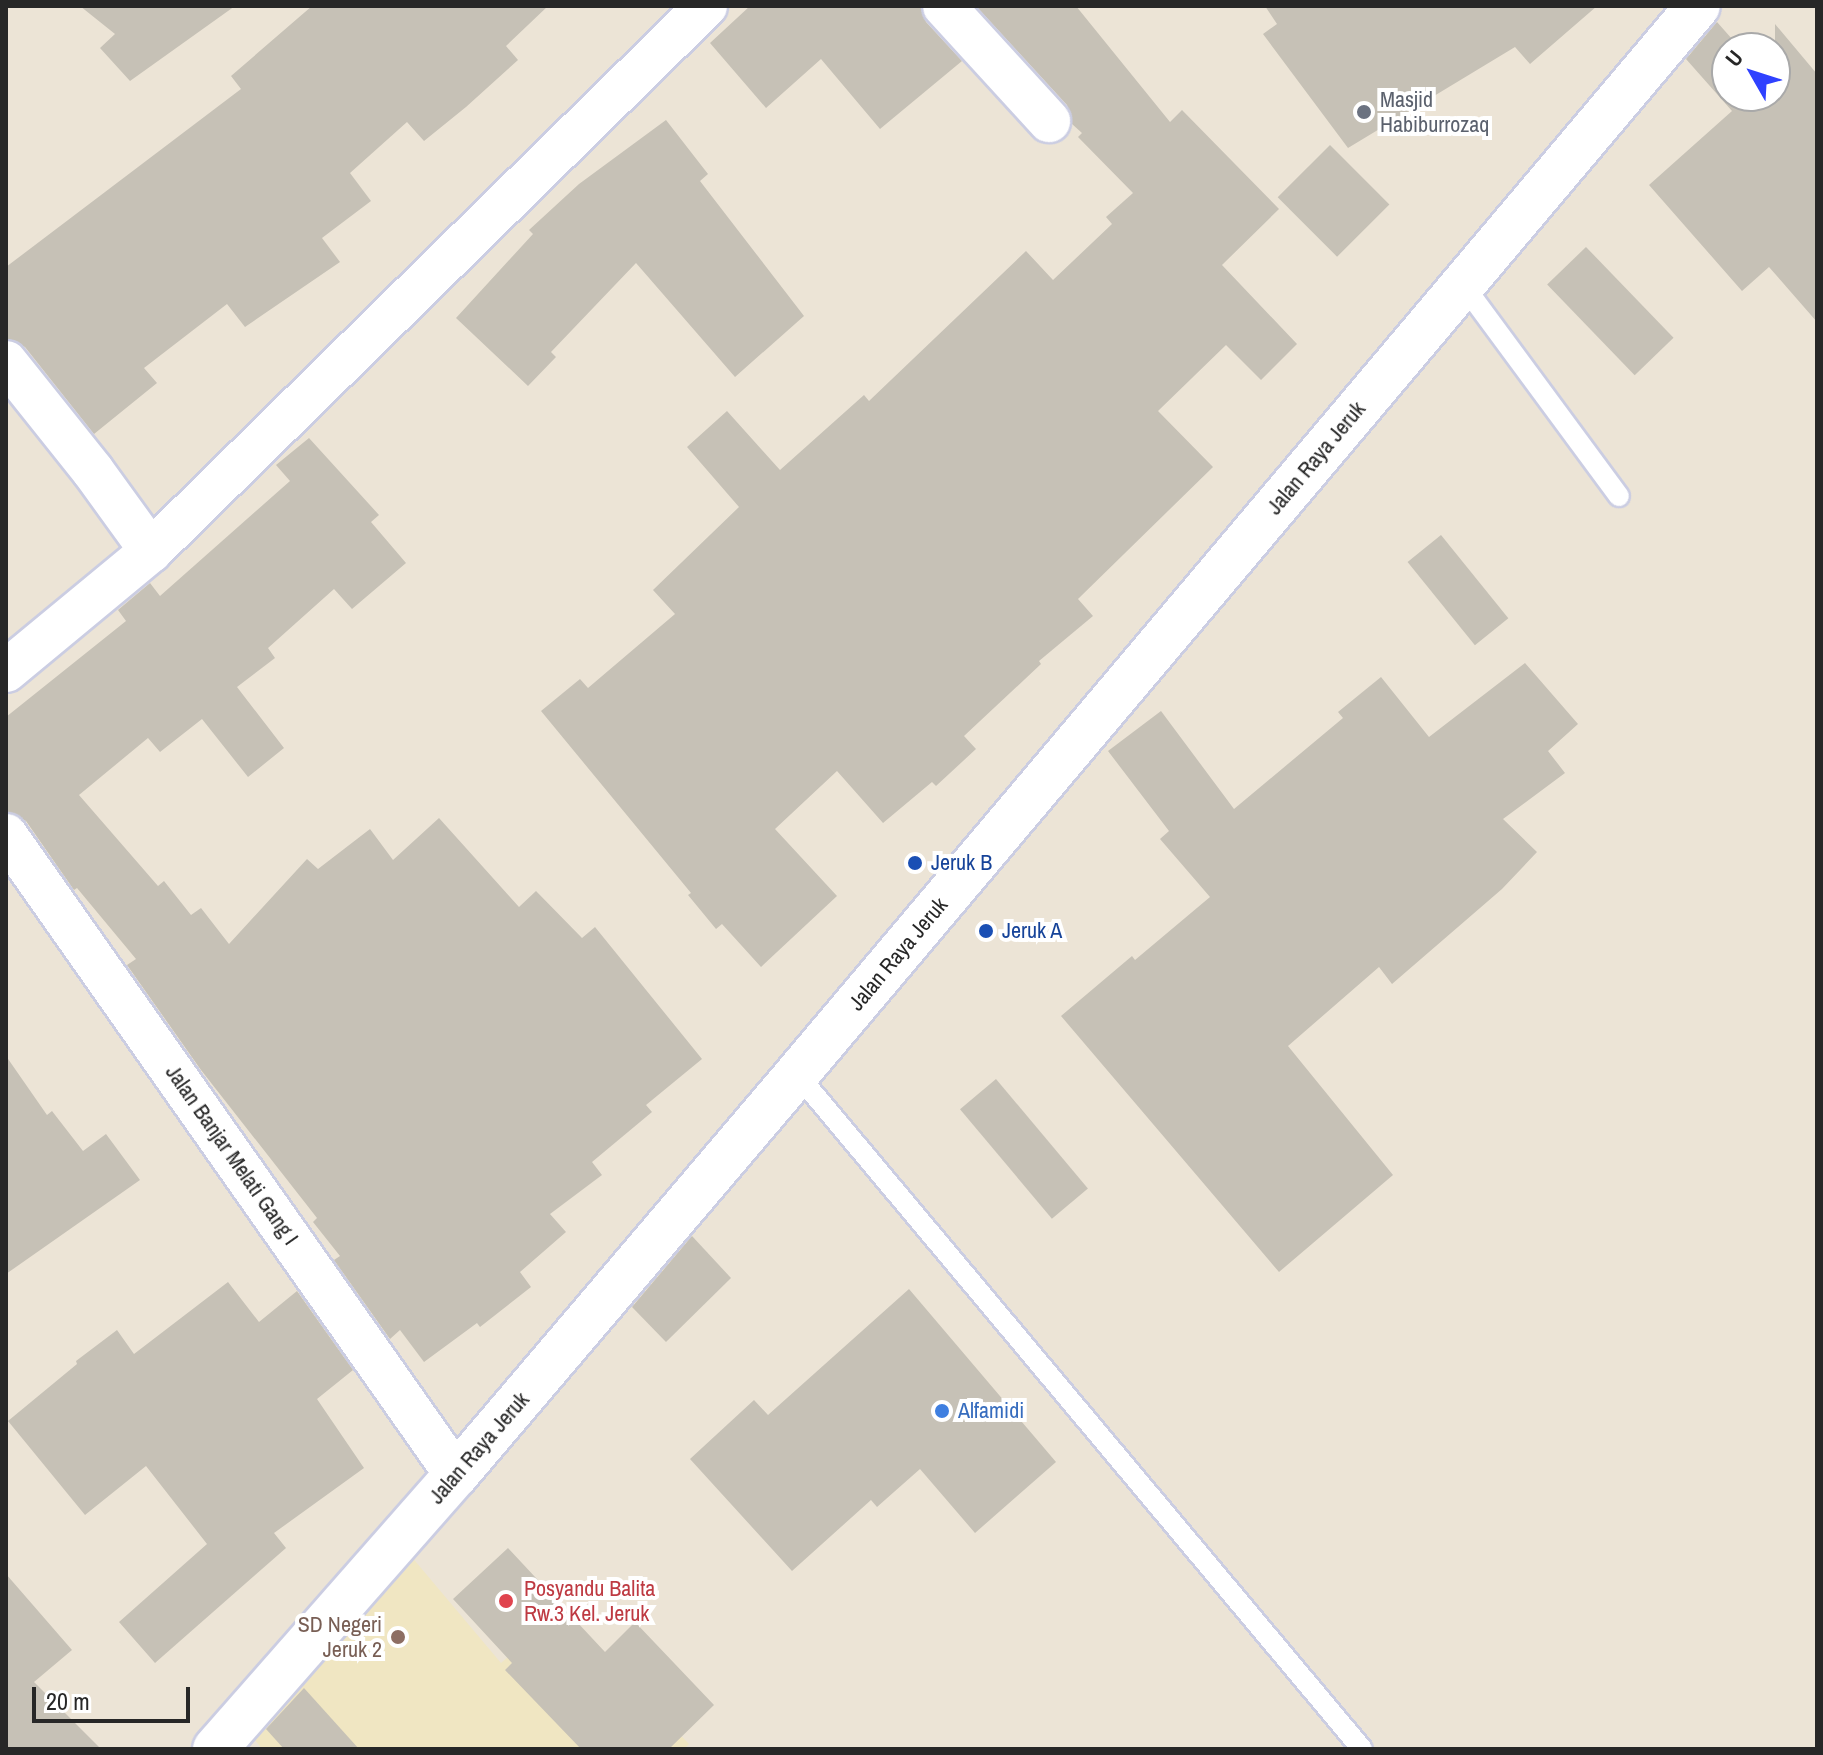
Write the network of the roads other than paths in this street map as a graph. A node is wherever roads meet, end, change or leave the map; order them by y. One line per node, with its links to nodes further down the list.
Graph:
1 (706, 6): 8 (street)
2 (944, 6): 4 (street)
3 (1698, 6): 5 (main road, Jalan Raya Jeruk)
4 (1049, 121)
5 (1464, 286): 7 (lane); 11 (main road, Jalan Raya Jeruk)
6 (6, 362): 8 (street)
7 (1619, 496)
8 (151, 551): 9 (street)
9 (6, 671)
10 (6, 835): 12 (street, Jalan Banjar Melati Gang I)
11 (797, 1074): 12 (main road, Jalan Raya Jeruk); 14 (lane)
12 (456, 1475): 13 (main road, Jalan Raya Jeruk)
13 (215, 1749)
14 (1362, 1749)

